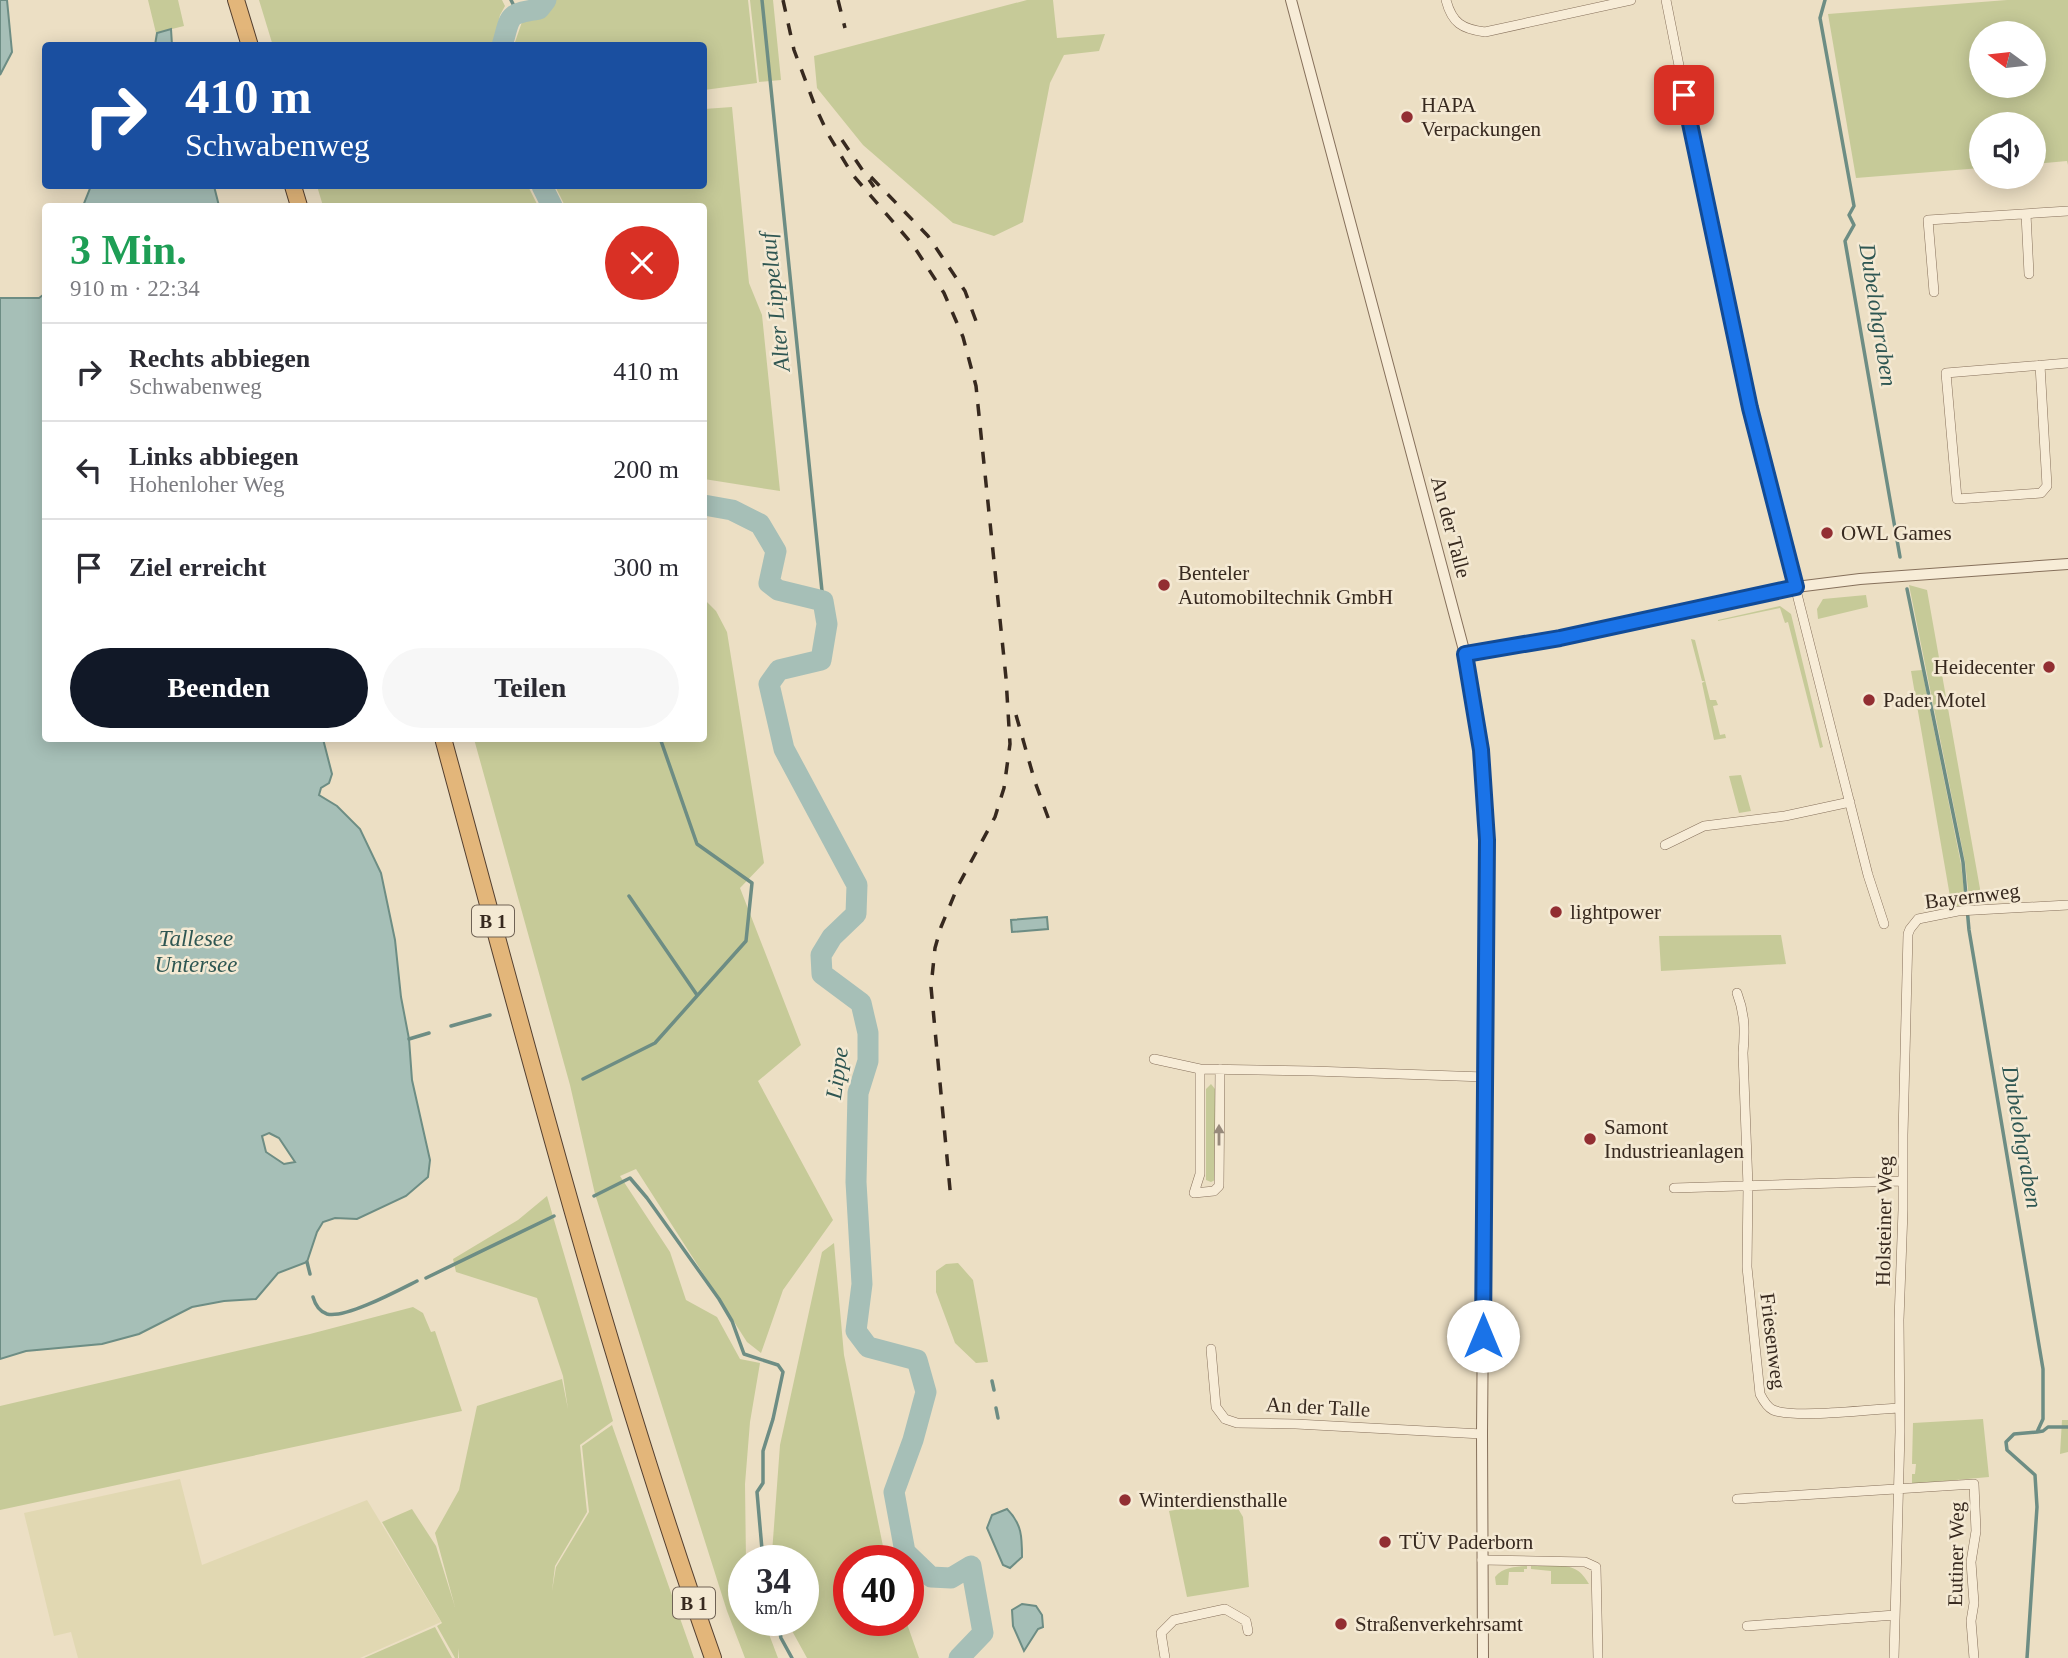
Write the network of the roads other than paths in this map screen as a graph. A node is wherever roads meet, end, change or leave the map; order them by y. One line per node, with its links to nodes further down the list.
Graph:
1 (236, 0): 6 (highway)
2 (1291, 0): 15 (street, An der Talle)
3 (1447, 0): 4 (street)
4 (1630, 0)
5 (1666, 0): 14 (street)
6 (249, 42)
7 (2068, 211): 8 (street)
8 (2026, 214): 9 (street); 10 (street)
9 (2029, 274)
10 (1934, 292)
11 (2068, 363): 12 (street)
12 (2040, 365): 12 (street)
13 (2068, 564): 14 (street)
14 (1796, 587): 15 (street); 17 (street)
15 (1465, 654): 26 (street, An der Talle)
16 (444, 742): 39 (highway, B 1)
17 (1850, 802): 18 (street); 20 (street)
18 (1665, 845)
19 (2068, 905): 21 (street, Bayernweg)
20 (1884, 924)
21 (1907, 954): 27 (street, Holsteiner Weg)
22 (1737, 993): 28 (street)
23 (1154, 1059): 24 (street)
24 (1200, 1069): 25 (street); 25 (street, one-way to 25)
25 (1220, 1069): 26 (street)
26 (1485, 1077): 32 (street, An der Talle)
27 (1903, 1181): 28 (street); 31 (street, Holsteiner Weg)
28 (1748, 1186): 29 (street); 31 (street, Friesenweg)
29 (1674, 1188)
30 (1211, 1349): 32 (street, An der Talle)
31 (1899, 1408): 33 (street, Holsteiner Weg)
32 (1482, 1434): 35 (street, An der Talle)
33 (1898, 1489): 34 (street); 36 (street, Holsteiner Weg); 44 (street, Eutiner Weg)
34 (1737, 1499)
35 (1482, 1560): 41 (street, An der Talle); 42 (street)
36 (1895, 1615): 37 (street); 43 (street, Holsteiner Weg)
37 (1747, 1626)
38 (1248, 1631): 40 (street)
39 (713, 1658)
40 (1165, 1658)
41 (1483, 1658)
42 (1598, 1658)
43 (1894, 1658)
44 (1974, 1658)

